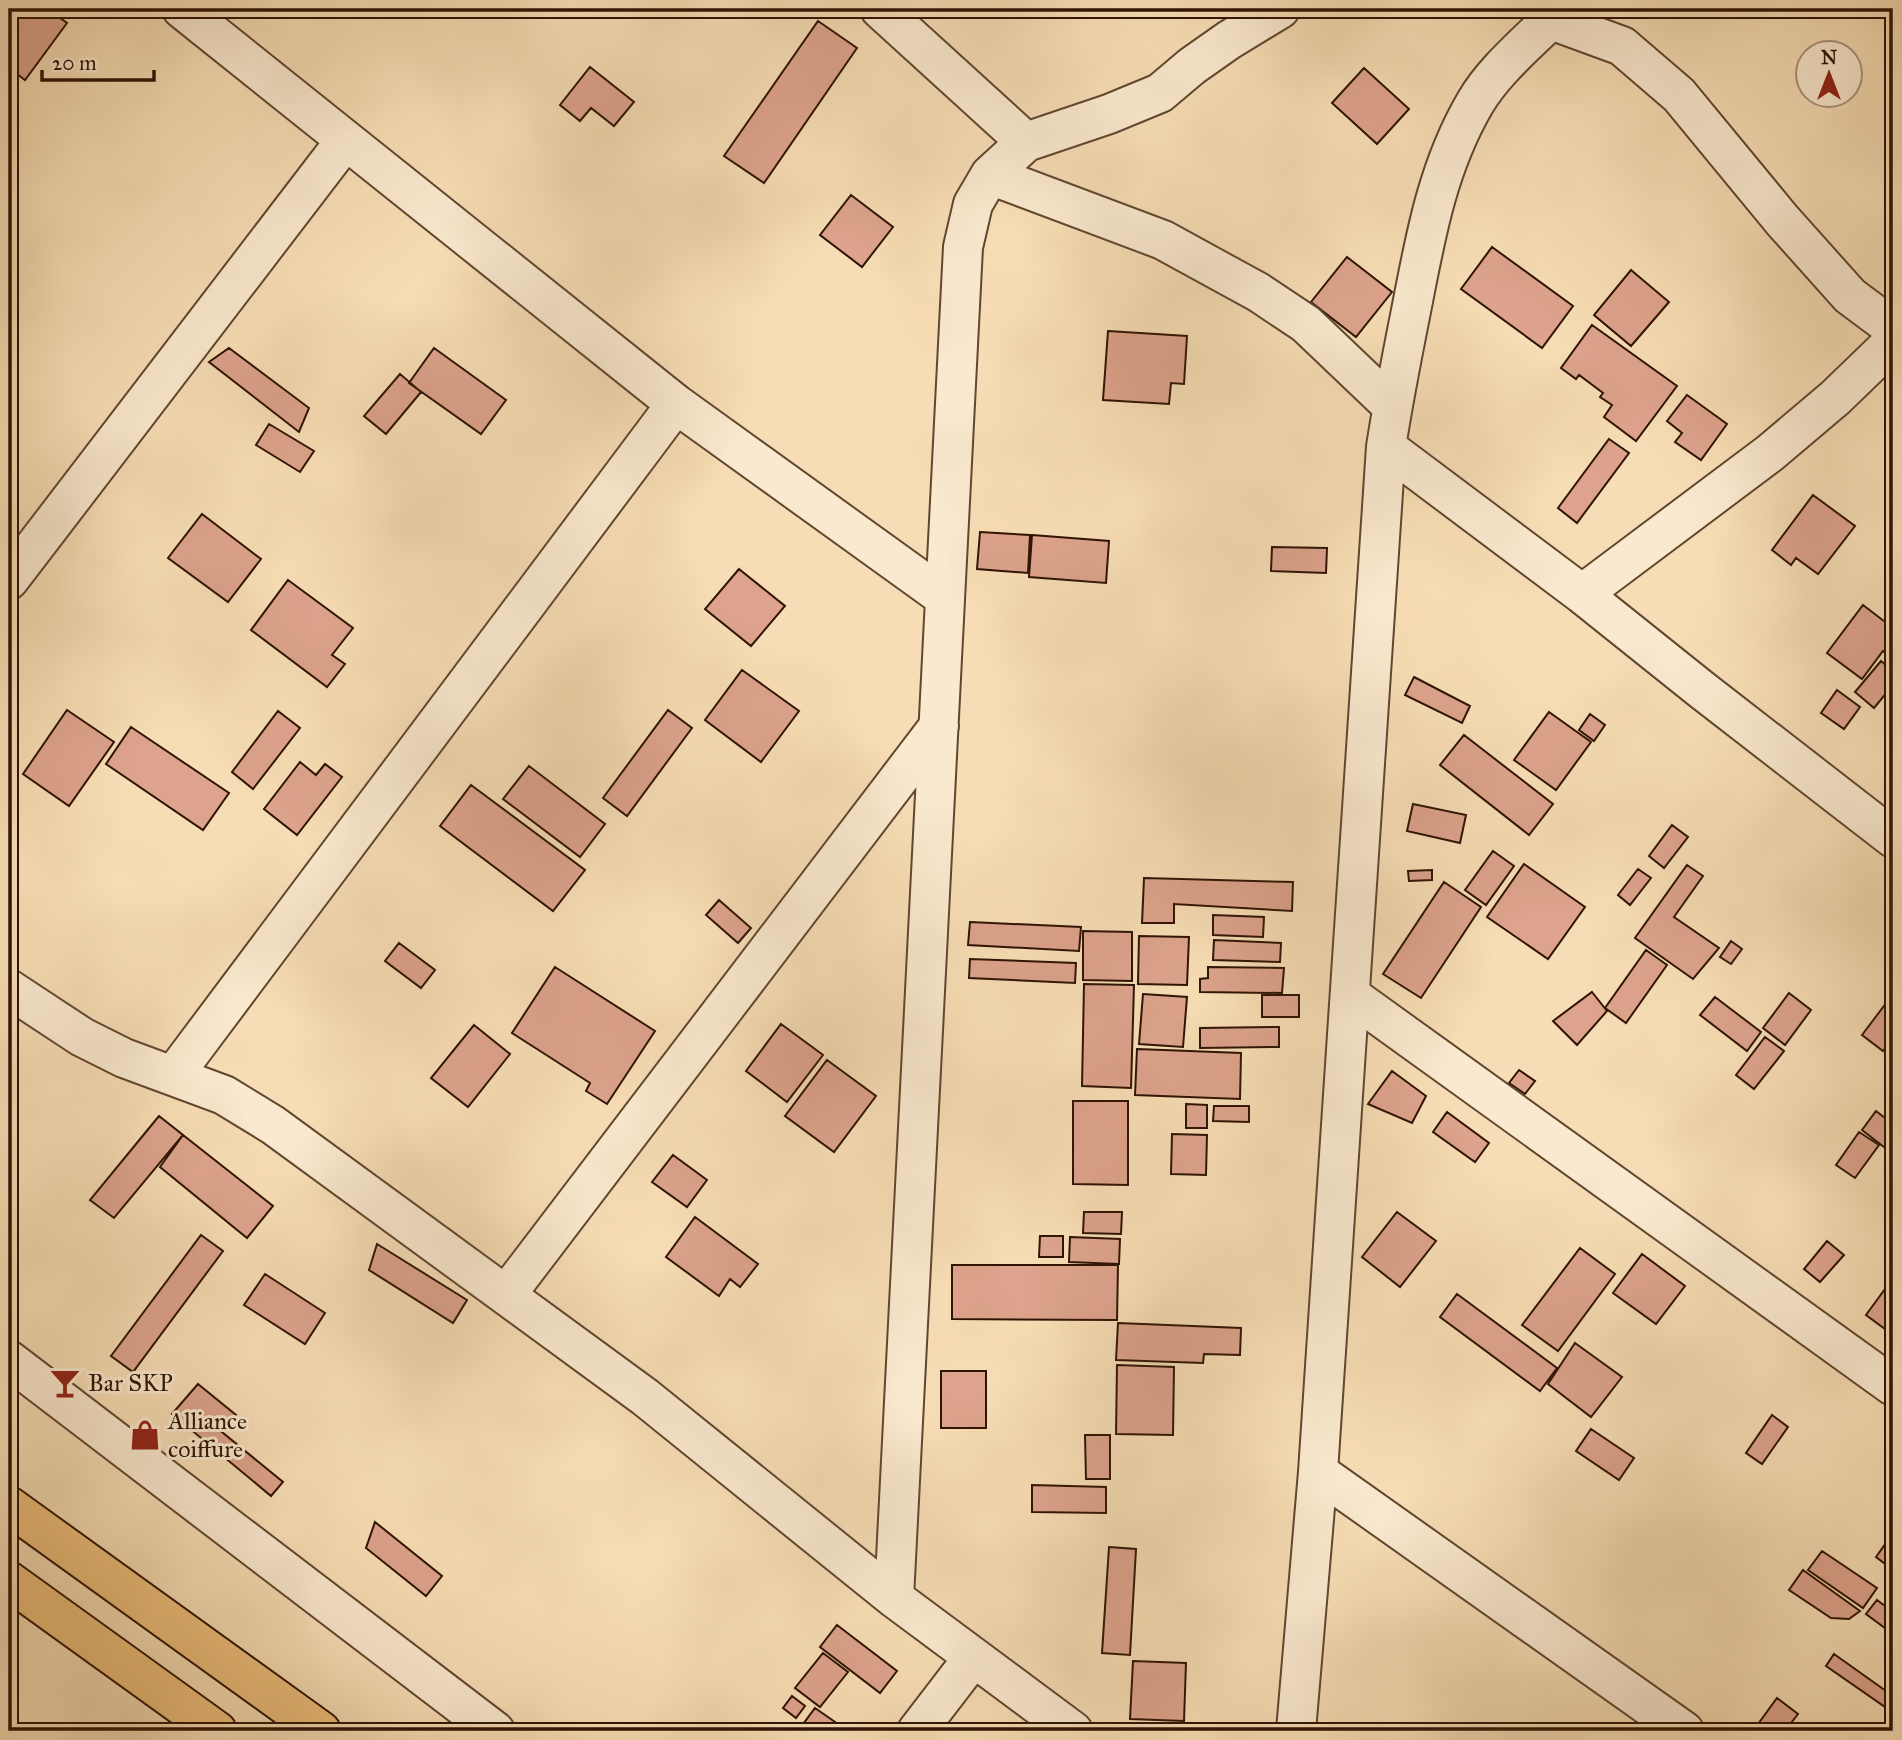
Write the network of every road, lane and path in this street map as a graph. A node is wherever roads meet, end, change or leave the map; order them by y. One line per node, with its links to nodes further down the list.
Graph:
1 (181, 9): 5 (street)
2 (880, 9): 6 (street)
3 (1280, 9): 6 (street)
4 (1553, 12): 8 (street); 11 (street)
5 (345, 141): 10 (street); 13 (street)
6 (1026, 142): 7 (street)
7 (990, 175): 11 (street); 15 (street)
8 (1893, 328)
9 (1893, 342): 14 (street)
10 (676, 404): 15 (street); 20 (street)
11 (1392, 407): 12 (street)
12 (1387, 447): 14 (street); 19 (street)
13 (9, 580)
14 (1582, 594): 17 (street)
15 (944, 597): 16 (street)
16 (939, 726): 21 (street); 27 (street)
17 (1893, 838)
18 (9, 989): 20 (street)
19 (1350, 995): 23 (street); 24 (street)
20 (173, 1076): 21 (street)
21 (506, 1295): 27 (street)
22 (9, 1360): 31 (street)
23 (1893, 1386)
24 (1318, 1472): 34 (street); 35 (street)
25 (9, 1506): 30 (main road)
26 (9, 1581): 29 (main road)
27 (894, 1598): 28 (street)
28 (973, 1658): 32 (street); 33 (street)
29 (217, 1731)
30 (321, 1731)
31 (495, 1731)
32 (917, 1731)
33 (1073, 1731)
34 (1296, 1731)
35 (1684, 1731)

